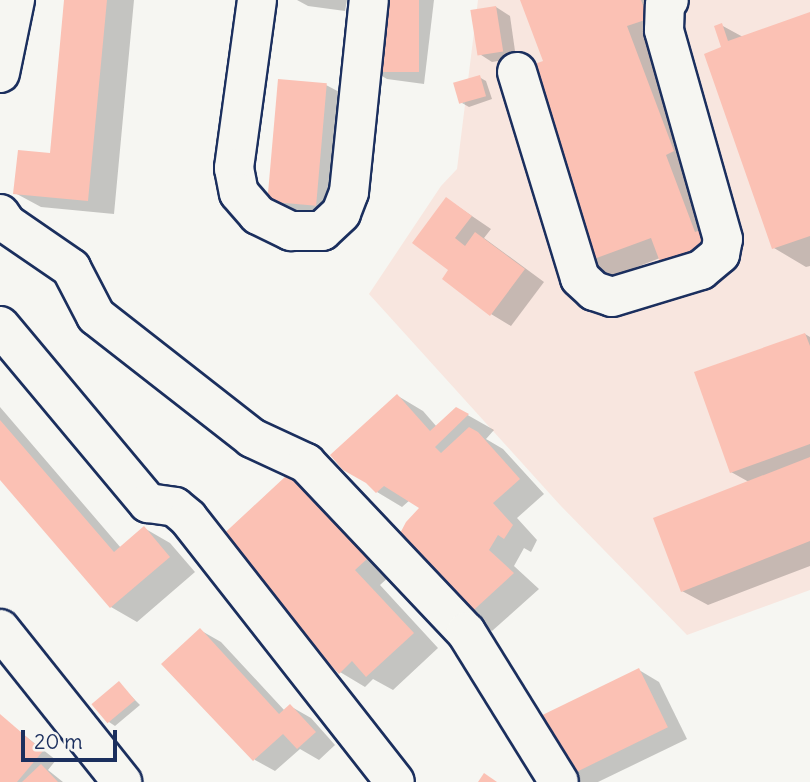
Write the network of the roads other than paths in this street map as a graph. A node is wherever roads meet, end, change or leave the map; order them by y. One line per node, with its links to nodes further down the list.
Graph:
1 (15, 0): 6 (street)
2 (257, 0): 3 (street)
3 (369, 0)
4 (669, 0): 5 (street)
5 (517, 72)
6 (0, 73)
7 (0, 214): 12 (street)
8 (0, 326): 11 (street)
9 (0, 629): 10 (street)
10 (122, 782)
11 (395, 782)
12 (559, 782)

